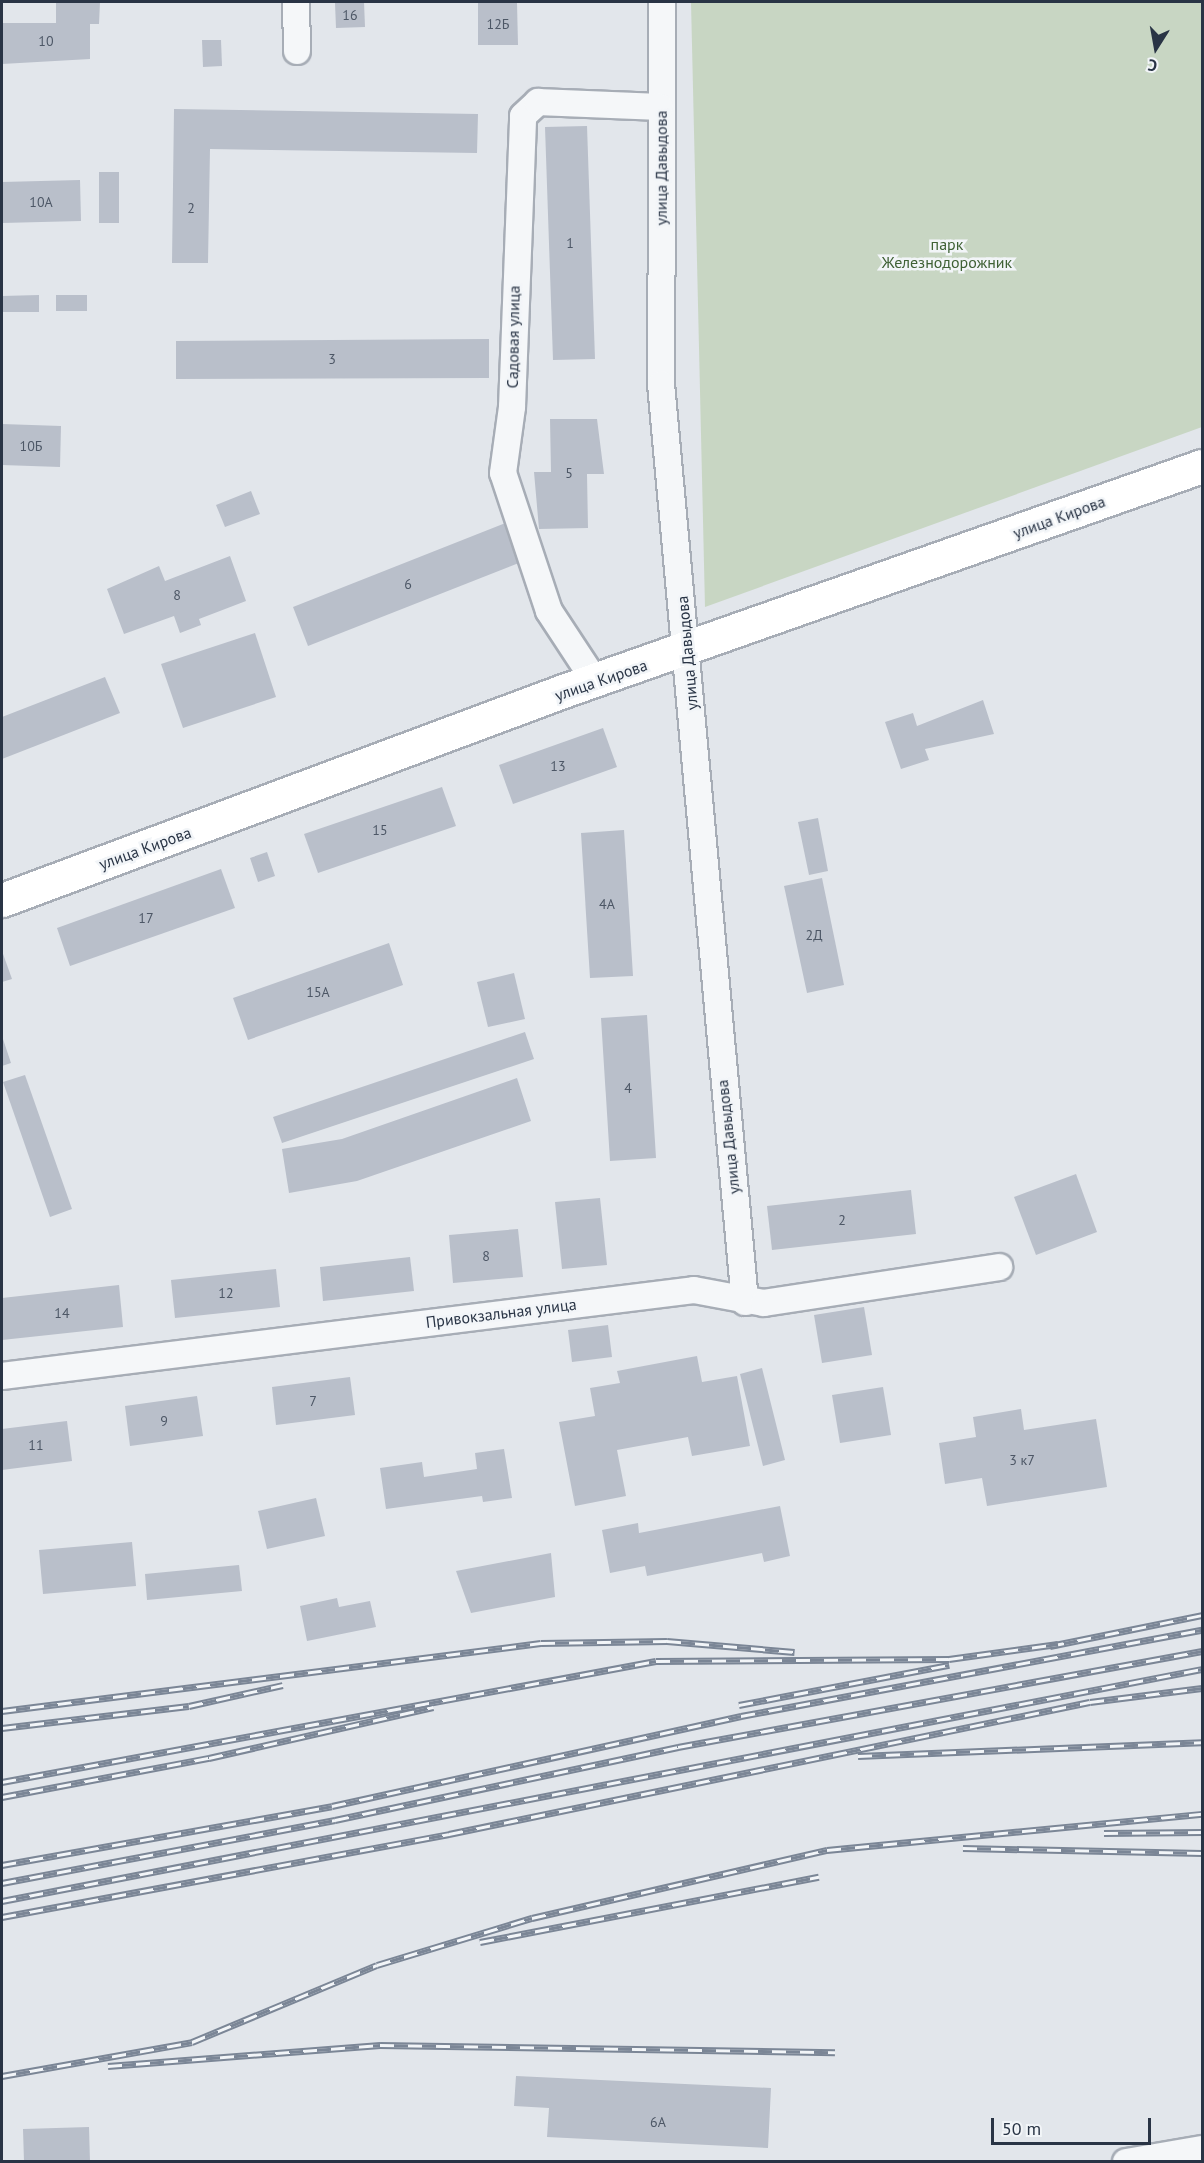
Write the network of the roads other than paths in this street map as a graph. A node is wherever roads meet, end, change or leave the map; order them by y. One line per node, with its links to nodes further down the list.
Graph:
1 (296, 2): 3 (street)
2 (662, 2): 4 (street, улица Давыдова)
3 (297, 51)
4 (660, 107): 6 (street, улица Давыдова); 7 (street, Садовая улица)
5 (1203, 466): 6 (main road, улица Кирова)
6 (687, 651): 7 (main road, улица Кирова); 10 (street, улица Давыдова)
7 (595, 681): 8 (main road, улица Кирова)
8 (2, 900)
9 (999, 1267): 10 (street, Привокзальная улица)
10 (745, 1302): 11 (street, Привокзальная улица)
11 (2, 1376)
12 (1203, 2149): 13 (street)
13 (1126, 2162)

